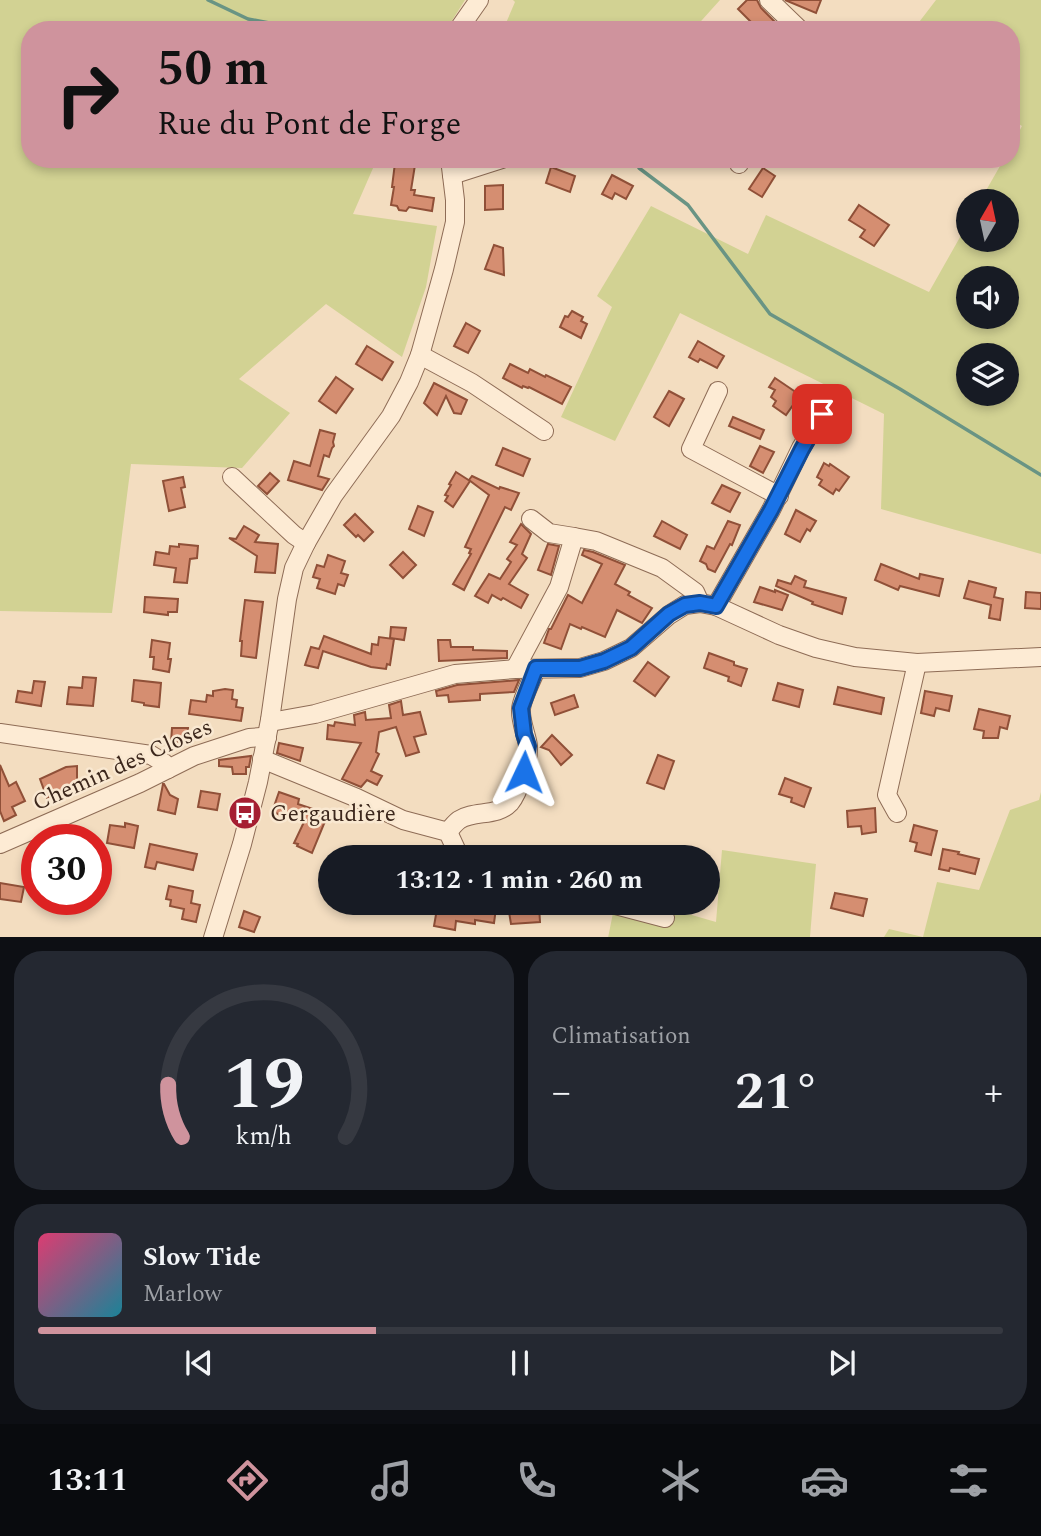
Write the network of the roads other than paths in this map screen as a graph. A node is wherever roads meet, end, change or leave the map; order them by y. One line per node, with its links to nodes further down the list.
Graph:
1 (478, 0): 3 (street)
2 (769, 0): 4 (street)
3 (464, 21)
4 (791, 21)
5 (451, 168): 6 (street)
6 (420, 355): 9 (street); 14 (street)
7 (718, 391): 11 (street)
8 (832, 397): 11 (street)
9 (544, 431)
10 (232, 477): 14 (street)
11 (779, 496): 15 (street)
12 (531, 519): 13 (street)
13 (574, 537): 15 (street); 19 (street)
14 (306, 543): 20 (street)
15 (708, 605): 17 (street); 18 (street, Chemin des Closes)
16 (1041, 657): 17 (street)
17 (917, 663): 24 (street)
18 (536, 668): 19 (street, Chemin des Closes); 25 (street)
19 (515, 669): 20 (street, Chemin des Closes)
20 (268, 729): 22 (street); 23 (street, Chemin des Closes)
21 (0, 733): 23 (street)
22 (262, 759): 25 (street); 30 (street)
23 (168, 769): 26 (street, Chemin des Closes)
24 (897, 814)
25 (448, 832): 27 (street)
26 (0, 844)
27 (454, 845)
28 (654, 915): 29 (street)
29 (665, 918)
30 (213, 937)

